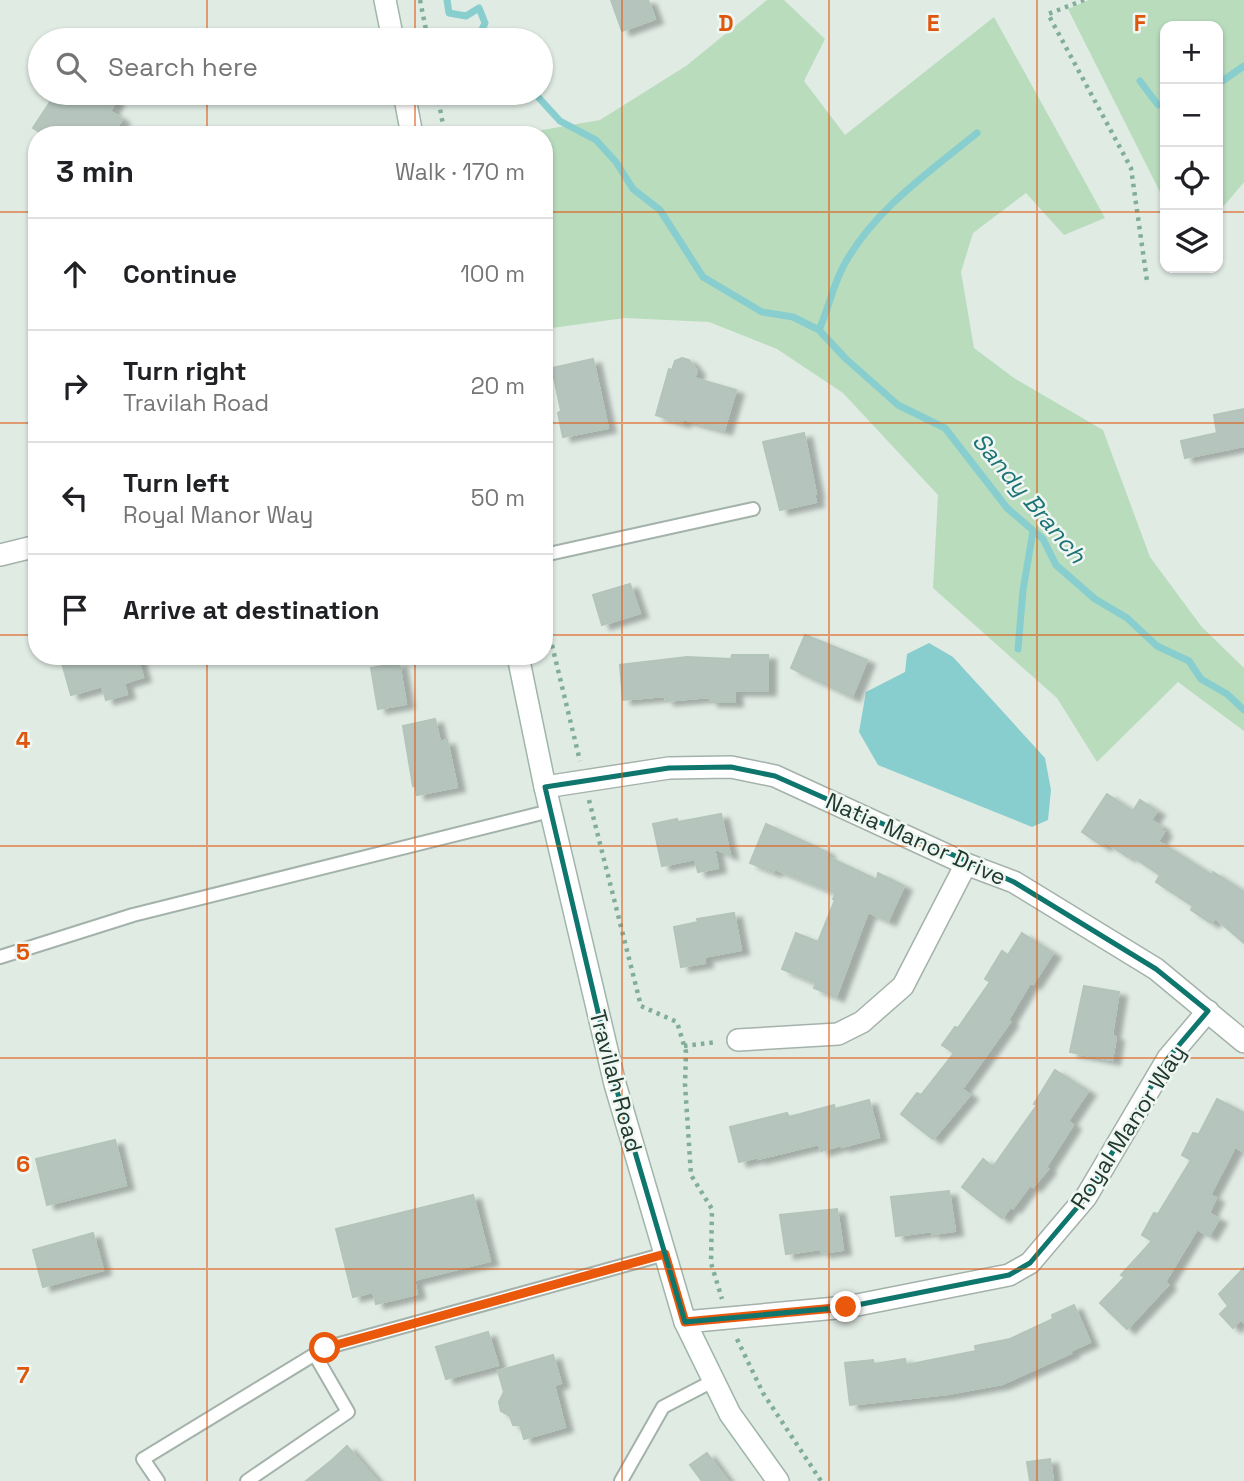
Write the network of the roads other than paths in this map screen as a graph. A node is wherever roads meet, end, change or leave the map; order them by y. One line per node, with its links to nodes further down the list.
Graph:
1 (385, 0): 2 (street)
2 (391, 28)
3 (406, 105): 4 (street)
4 (410, 126)
5 (753, 509): 7 (lane)
6 (28, 547): 8 (street)
7 (553, 553)
8 (0, 555)
9 (520, 665): 10 (street, Travilah Road)
10 (545, 788): 11 (street, Travilah Road); 12 (street, Natia Manor Drive)
11 (550, 811): 13 (lane); 17 (street, Travilah Road)
12 (966, 864): 14 (street, Natia Manor Drive); 15 (street)
13 (0, 957)
14 (1208, 1011): 16 (street, Natia Manor Drive); 18 (street, Royal Manor Way)
15 (738, 1040)
16 (1244, 1042)
17 (665, 1254): 18 (street, Travilah Road); 19 (lane)
18 (685, 1322): 20 (street, Travilah Road)
19 (314, 1355): 21 (lane); 22 (lane)
20 (713, 1381): 23 (lane); 24 (street, Travilah Road)
21 (158, 1481)
22 (247, 1481)
23 (621, 1481)
24 (778, 1481)

